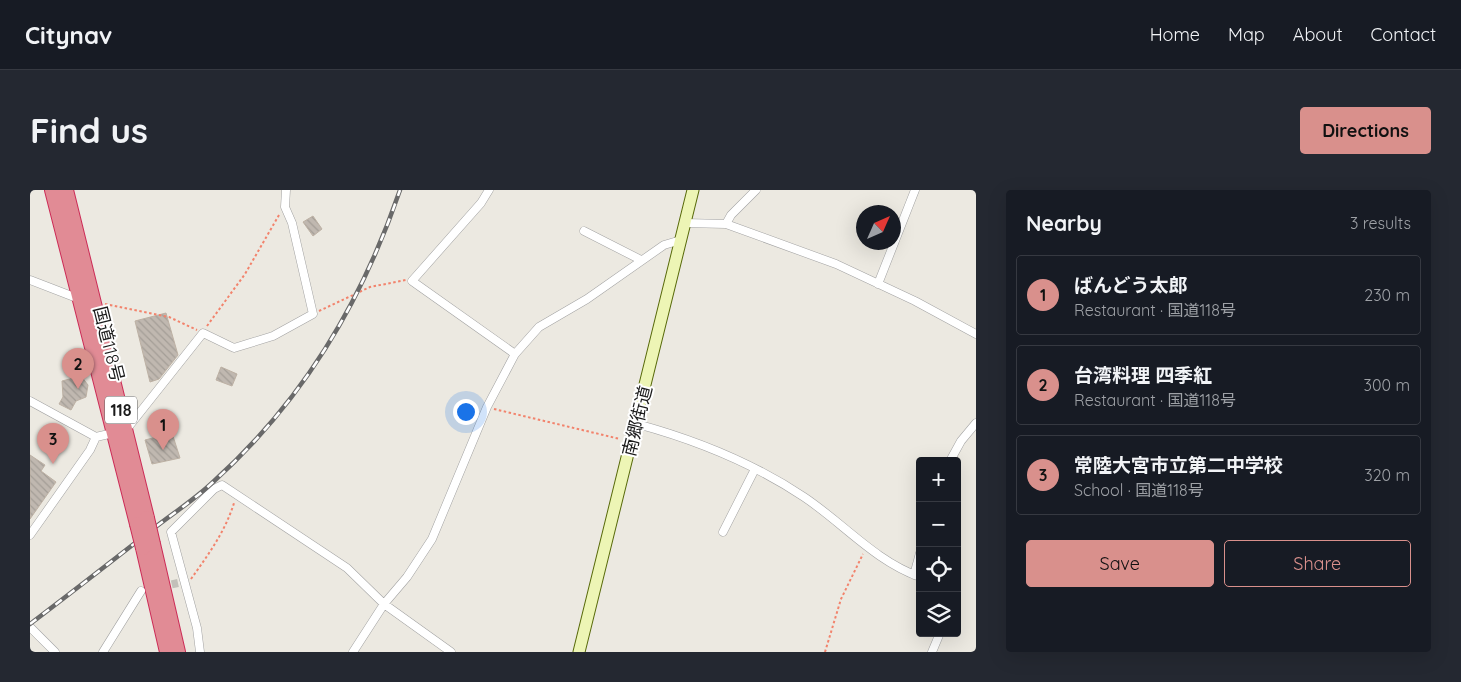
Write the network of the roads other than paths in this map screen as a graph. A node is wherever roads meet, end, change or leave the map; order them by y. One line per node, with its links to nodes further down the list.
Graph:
1 (52, 190): 15 (highway, 国道118号 / 118)
2 (66, 190): 16 (highway, 国道118号 / 118)
3 (286, 190): 22 (street)
4 (489, 190): 18 (street)
5 (694, 190): 8 (street, 南郷街道)
6 (756, 190): 9 (street)
7 (914, 190): 14 (street)
8 (685, 223): 9 (street); 11 (street, 南郷街道)
9 (726, 224): 14 (street)
10 (584, 230): 12 (street)
11 (681, 240): 12 (street); 21 (street, 南郷街道)
12 (640, 260): 18 (street)
13 (30, 280): 15 (street)
14 (878, 284): 17 (street)
15 (78, 299): 16 (street); 23 (highway, 国道118号 / 118)
16 (94, 302): 22 (highway, 国道118号 / 118)
17 (976, 334)
18 (515, 354): 33 (street)
19 (30, 401): 24 (street)
20 (976, 423): 25 (street)
21 (637, 424): 26 (street); 43 (street, 南郷街道)
22 (126, 430): 23 (street); 27 (highway, 国道118号 / 118)
23 (112, 434): 24 (street); 27 (highway, 国道118号 / 118)
24 (96, 437): 29 (street)
25 (952, 457)
26 (755, 470): 28 (street); 31 (street)
27 (142, 521): 30 (highway, 国道118号 / 118, bridge)
28 (723, 532)
29 (30, 535)
30 (148, 546): 38 (highway, 国道118号 / 118); 39 (highway, 国道118号 / 118)
31 (916, 575)
32 (141, 591): 37 (street)
33 (384, 604): 40 (street); 41 (street); 42 (street)
34 (30, 627): 36 (street)
35 (938, 637): 44 (street)
36 (55, 652)
37 (102, 652)
38 (167, 652)
39 (178, 652)
40 (200, 652)
41 (353, 652)
42 (451, 652)
43 (579, 652)
44 (932, 652)

